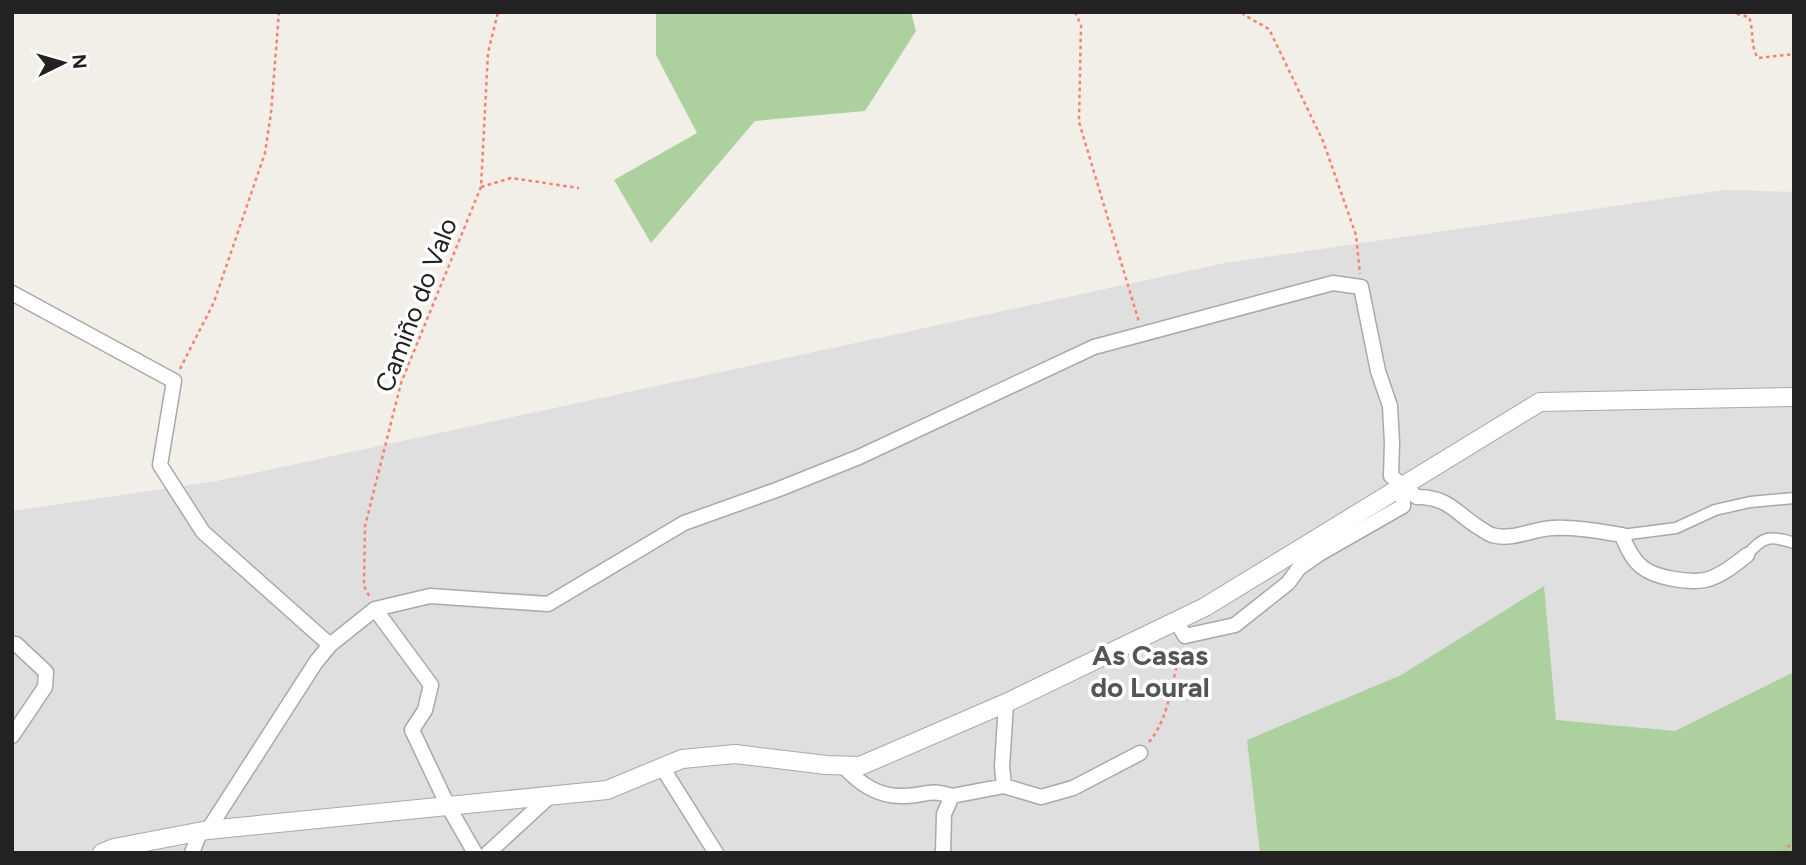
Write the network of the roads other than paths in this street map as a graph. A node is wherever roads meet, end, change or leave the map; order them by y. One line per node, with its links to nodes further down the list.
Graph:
1 (12, 293): 11 (street)
2 (1794, 397): 3 (street)
3 (1403, 486): 5 (street); 8 (street); 9 (street); 9 (street)
4 (1794, 498): 5 (street)
5 (1622, 535): 7 (street)
6 (1794, 543): 7 (street)
7 (1747, 555)
8 (375, 609): 11 (street); 20 (street)
9 (1181, 628): 12 (street)
10 (16, 644): 13 (street)
11 (330, 645): 21 (street)
12 (1006, 703): 15 (street); 17 (street)
13 (12, 736)
14 (1140, 753): 17 (street)
15 (843, 766): 16 (street); 19 (street)
16 (662, 767): 18 (street); 26 (street)
17 (1004, 786): 19 (street)
18 (551, 796): 20 (street); 25 (street)
19 (952, 796): 27 (street)
20 (448, 806): 21 (street); 24 (street)
21 (204, 831): 22 (street); 23 (street)
22 (102, 853)
23 (192, 853)
24 (475, 853)
25 (488, 853)
26 (716, 853)
27 (943, 853)

